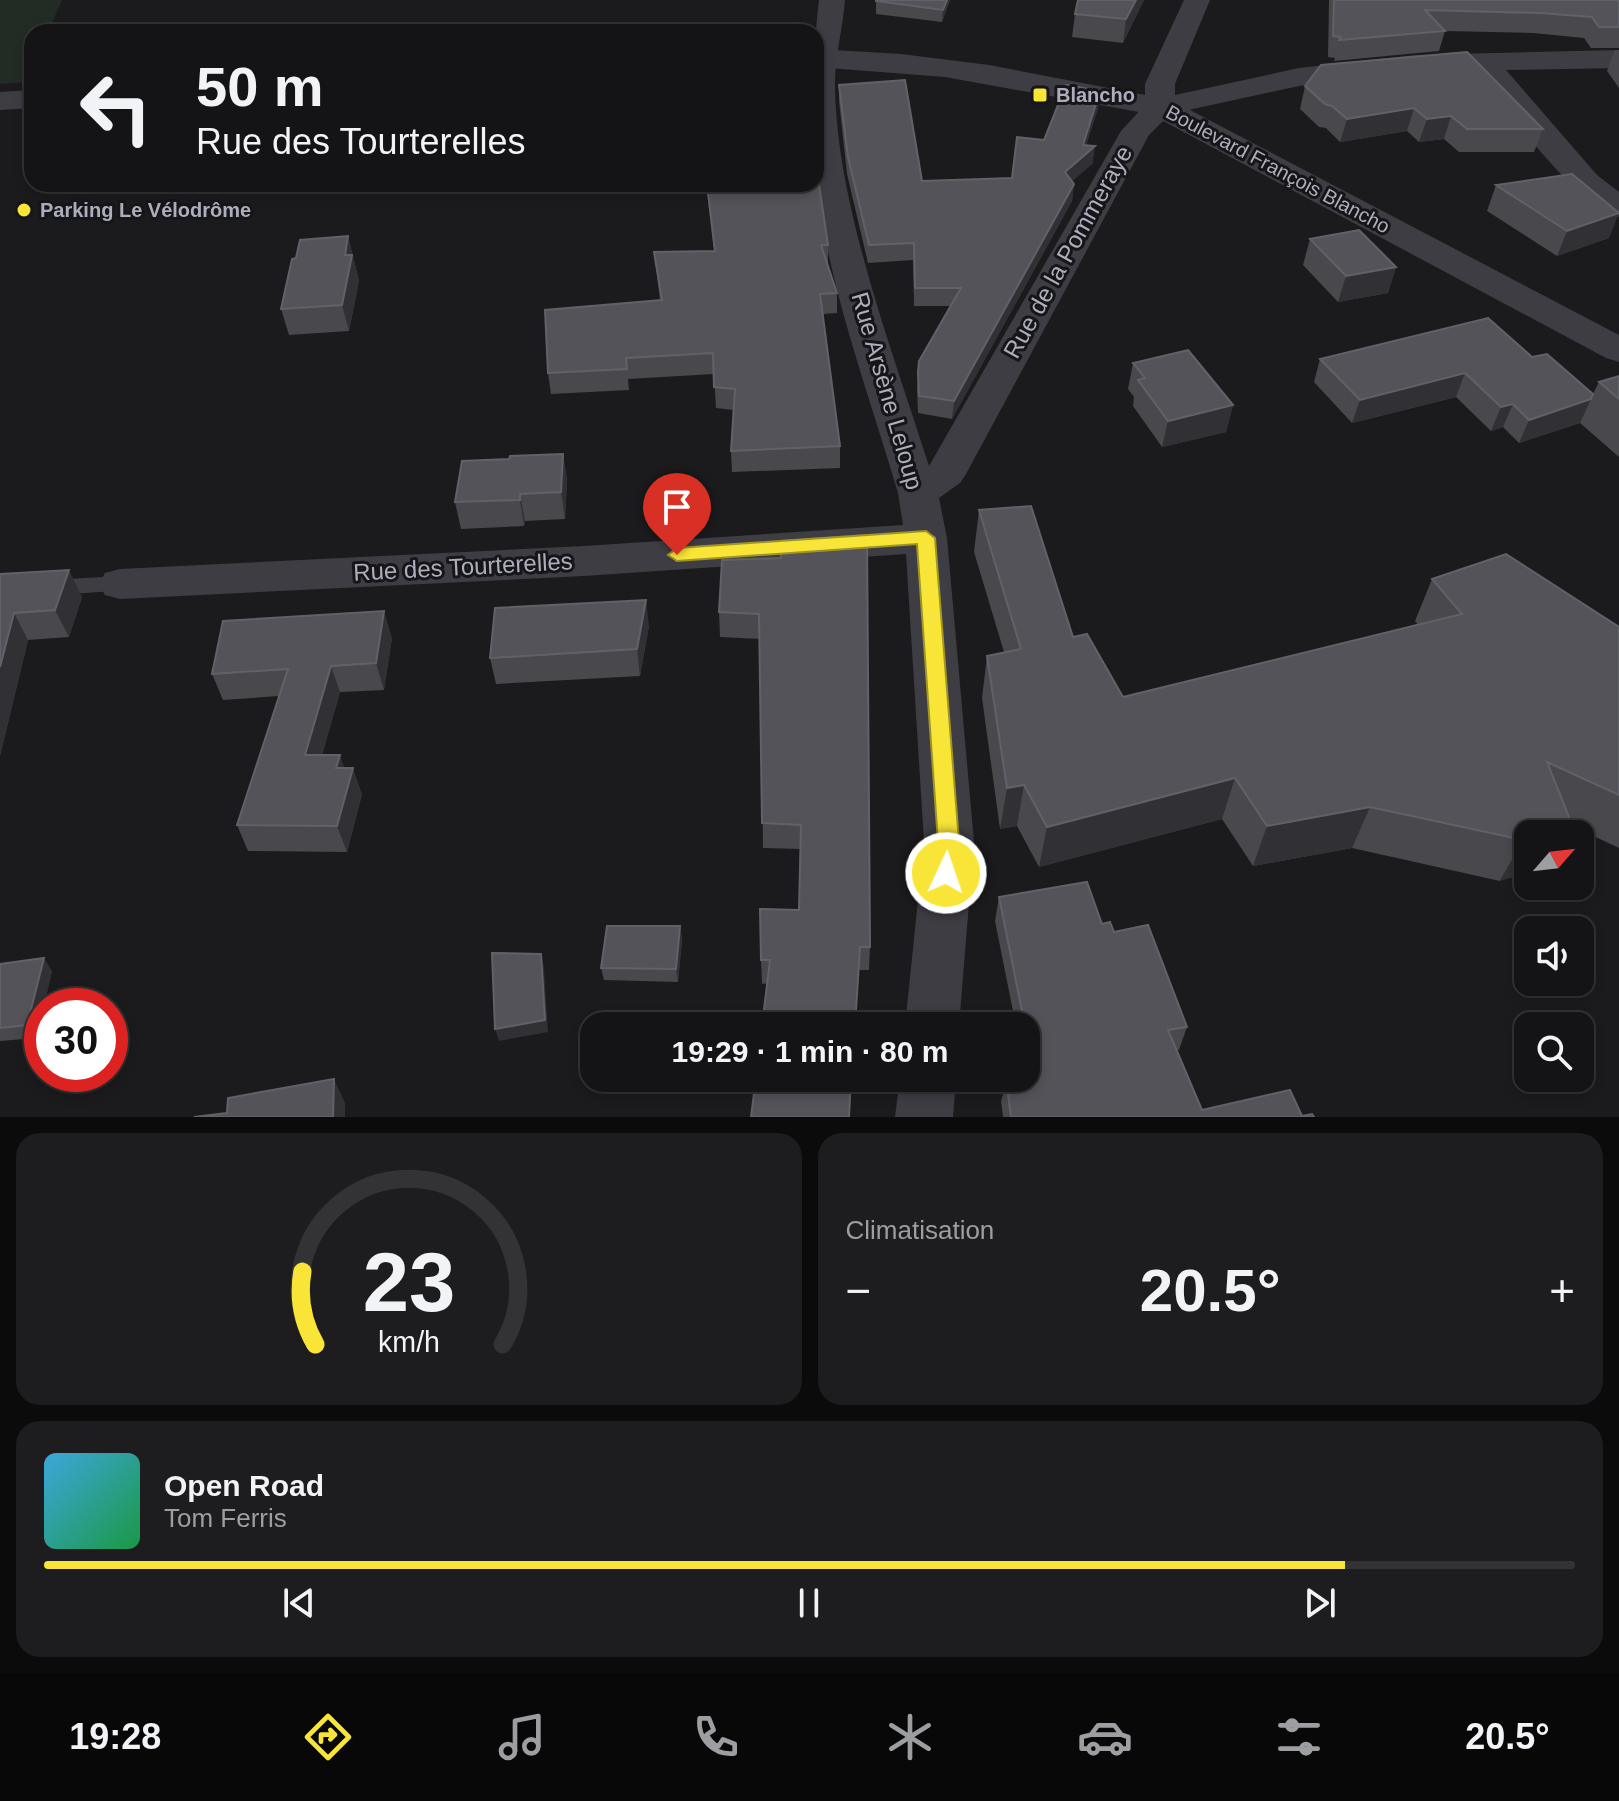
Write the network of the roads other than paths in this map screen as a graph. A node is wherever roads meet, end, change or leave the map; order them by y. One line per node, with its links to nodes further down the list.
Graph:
1 (832, 0): 3 (street, Rue Arsène Leloup)
2 (1197, 0): 9 (street)
3 (824, 51)
4 (824, 59): 9 (street, Boulevard François Blancho)
5 (1619, 59): 6 (street)
6 (1483, 62): 9 (street); 11 (street)
7 (24, 100): 8 (street)
8 (0, 101)
9 (1160, 107): 12 (street, Boulevard François Blancho); 13 (street, Rue de la Pommeraye)
10 (824, 120): 13 (street, Rue Arsène Leloup)
11 (1619, 207)
12 (1619, 350)
13 (922, 515): 14 (street, Rue des Tourterelles); 16 (street, Rue Arsène Leloup)
14 (120, 584): 15 (lane, Rue des Tourterelles)
15 (0, 591)
16 (933, 1012)
17 (927, 1092): 18 (street)
18 (924, 1117)

